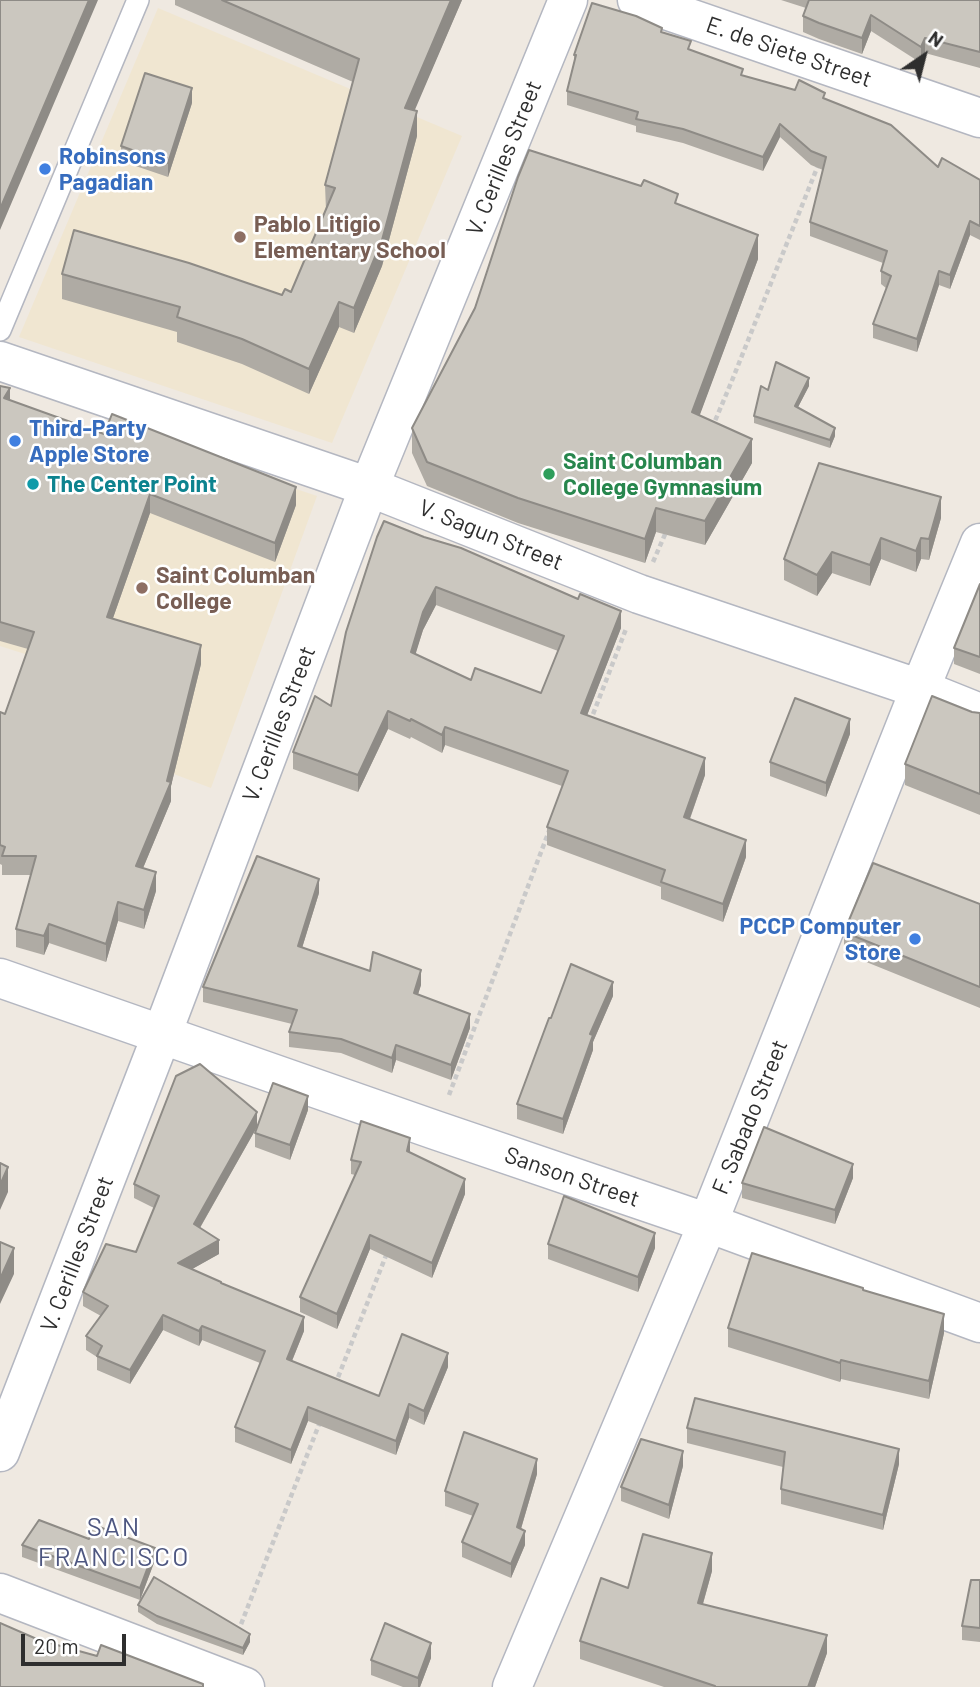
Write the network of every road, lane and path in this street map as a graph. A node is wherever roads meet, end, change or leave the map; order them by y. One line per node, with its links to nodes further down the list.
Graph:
1 (138, 0): 6 (lane)
2 (568, 0): 9 (street, V. Cerilles Street)
3 (637, 0): 4 (street, E. de Siete Street)
4 (980, 118)
5 (823, 152): 8 (path)
6 (0, 330)
7 (0, 361): 9 (street, V. Sagun Street)
8 (710, 433)
9 (369, 486): 12 (street, V. Sagun Street); 18 (street, V. Cerilles Street)
10 (666, 532): 12 (path)
11 (980, 543): 13 (street, F. Sabado Street)
12 (639, 594): 13 (street, V. Sagun Street); 15 (path)
13 (920, 689): 14 (street, V. Sagun Street); 20 (street, F. Sabado Street)
14 (980, 713)
15 (587, 728)
16 (549, 831): 19 (path)
17 (0, 978): 18 (street, Sanson Street)
18 (162, 1034): 19 (street, Sanson Street); 25 (street, V. Cerilles Street)
19 (435, 1130): 20 (street, Sanson Street)
20 (708, 1223): 22 (street, Sanson Street); 28 (street, F. Sabado Street)
21 (390, 1245): 23 (path)
22 (980, 1323)
23 (335, 1385)
24 (325, 1410): 27 (path)
25 (0, 1452)
26 (0, 1593): 27 (street)
27 (232, 1683)
28 (512, 1687)

